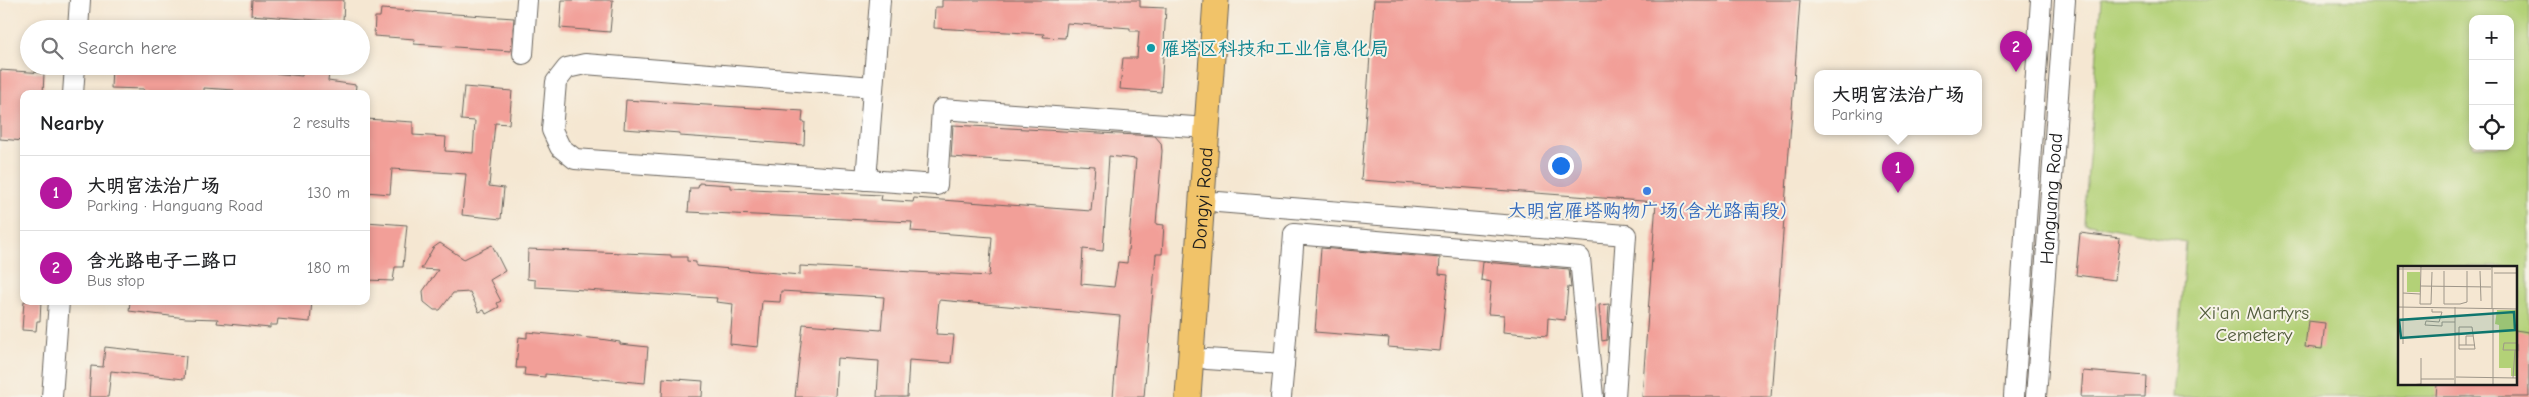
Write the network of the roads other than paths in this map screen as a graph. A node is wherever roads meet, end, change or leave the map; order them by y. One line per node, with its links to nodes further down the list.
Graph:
1 (80, 0): 8 (street)
2 (527, 0): 9 (street)
3 (880, 0): 11 (street)
4 (1216, 0): 13 (main road, Dongyi Road)
5 (1233, 0): 15 (main road, Dongyi Road)
6 (2041, 0): 25 (street, Hanguang Road)
7 (2065, 0): 26 (street, Hanguang Road)
8 (79, 20)
9 (523, 54)
10 (74, 75): 12 (street)
11 (873, 87): 14 (street); 14 (street)
12 (73, 90)
13 (1207, 128): 14 (street); 20 (main road, Dongyi Road)
14 (866, 180)
15 (1218, 202): 17 (main road, Dongyi Road); 24 (street)
16 (59, 305): 19 (street)
17 (1207, 359): 18 (street); 21 (main road, Dongyi Road)
18 (1284, 364): 22 (street); 23 (street)
19 (52, 397)
20 (1188, 397)
21 (1204, 397)
22 (1281, 397)
23 (1593, 397)
24 (1615, 397)
25 (2014, 397)
26 (2036, 397)

